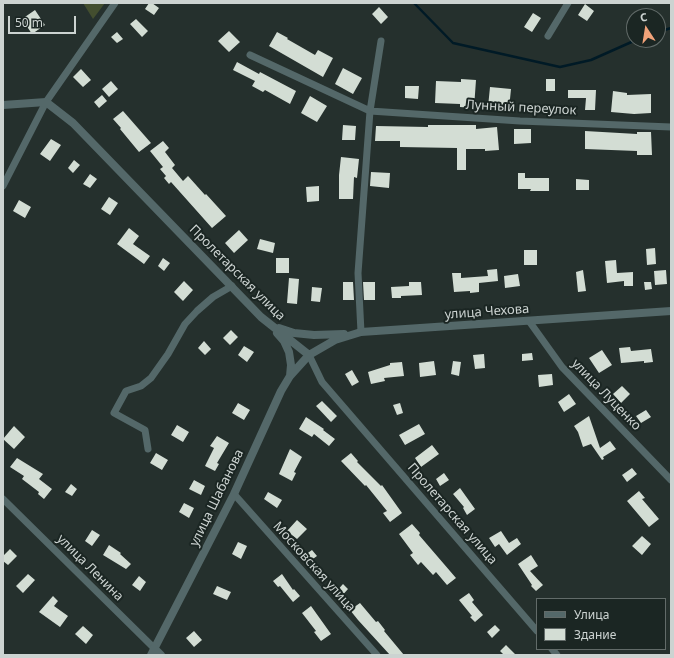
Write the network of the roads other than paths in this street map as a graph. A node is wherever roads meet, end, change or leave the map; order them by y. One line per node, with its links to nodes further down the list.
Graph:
1 (115, 3): 6 (street)
2 (568, 3): 3 (street)
3 (548, 36)
4 (381, 41): 8 (street)
5 (250, 55): 8 (street, Лунный переулок)
6 (46, 102): 7 (street); 10 (street); 11 (street, Пролетарская улица)
7 (3, 105)
8 (370, 110): 9 (street, Лунный переулок); 15 (street)
9 (671, 126)
10 (3, 186)
11 (232, 286): 14 (street, Пролетарская улица); 18 (street)
12 (671, 311): 13 (street, улица Чехова)
13 (529, 321): 15 (street, улица Чехова); 19 (street, улица Луценко)
14 (272, 326): 15 (street); 16 (street, Пролетарская улица); 17 (street)
15 (361, 332): 16 (street, улица Чехова)
16 (309, 355): 17 (street, улица Шабанова); 22 (street, Пролетарская улица)
17 (290, 376): 20 (street, улица Шабанова)
18 (148, 449)
19 (671, 480)
20 (234, 494): 23 (street, улица Шабанова); 25 (street, Московская улица)
21 (3, 499): 23 (street, улица Ленина)
22 (536, 630)
23 (153, 652): 24 (street, улица Ленина)
24 (161, 655)
25 (377, 655)

